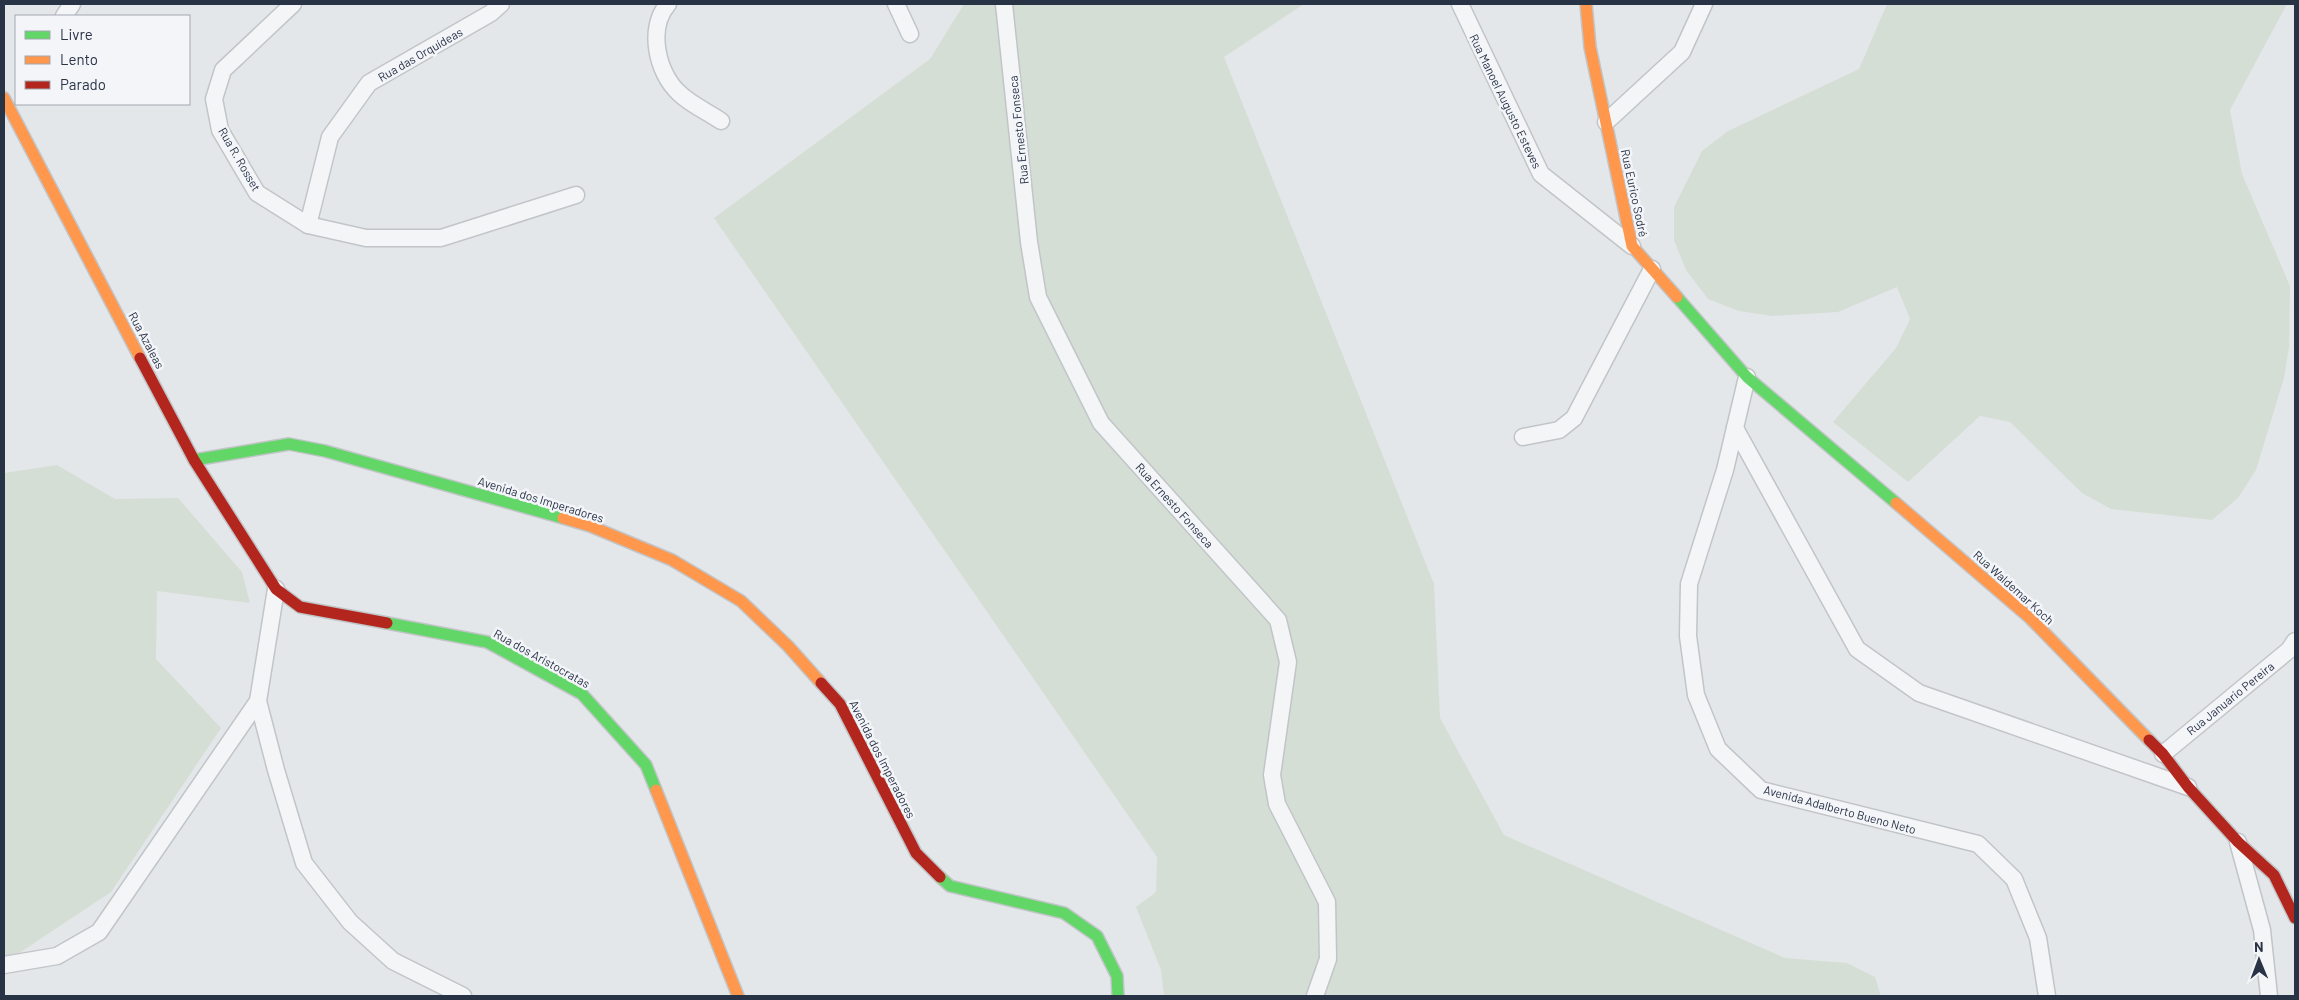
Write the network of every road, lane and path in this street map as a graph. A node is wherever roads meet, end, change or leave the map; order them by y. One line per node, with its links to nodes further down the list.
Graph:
1 (72, 4): 10 (street)
2 (293, 4): 16 (street, Rua R. Rosset)
3 (501, 4): 16 (street, Rua das Orquídeas)
4 (668, 4): 13 (street)
5 (896, 4): 11 (street)
6 (1004, 4): 34 (street, Rua Ernesto Fonseca)
7 (1460, 4): 17 (street, Rua Manoel Augusto Esteves)
8 (1586, 4): 14 (street, Rua Eurico Sodré)
9 (1704, 4): 14 (street)
10 (65, 15)
11 (910, 34)
12 (10, 101): 22 (street, Rua Azaleas)
13 (722, 121)
14 (1606, 122): 17 (street, Rua Eurico Sodré)
15 (576, 195): 16 (street, Rua R. Rosset)
16 (308, 225)
17 (1632, 246): 18 (street, Rua Eurico Sodré)
18 (1652, 269): 19 (street, Rua Eurico Sodré); 21 (street)
19 (1747, 378): 20 (street, Avenida Adalberto Bueno Neto); 26 (street, Rua Waldemar Koch)
20 (1736, 428): 27 (street); 35 (street, Avenida Adalberto Bueno Neto)
21 (1523, 437)
22 (194, 460): 23 (street, Rua Azaleas); 33 (street, Avenida dos Imperadores)
23 (276, 589): 25 (street); 32 (street, Rua dos Aristocratas)
24 (2295, 641): 26 (street, Rua Januario Pereira)
25 (258, 701): 30 (street); 31 (street)
26 (2163, 754): 27 (street, Rua Waldemar Koch)
27 (2188, 787): 28 (street, Rua Waldemar Koch)
28 (2238, 842): 29 (street, Rua Waldemar Koch); 36 (street)
29 (2295, 918)
30 (4, 965)
31 (463, 996)
32 (738, 996)
33 (1118, 996)
34 (1315, 996)
35 (2047, 996)
36 (2269, 996)

